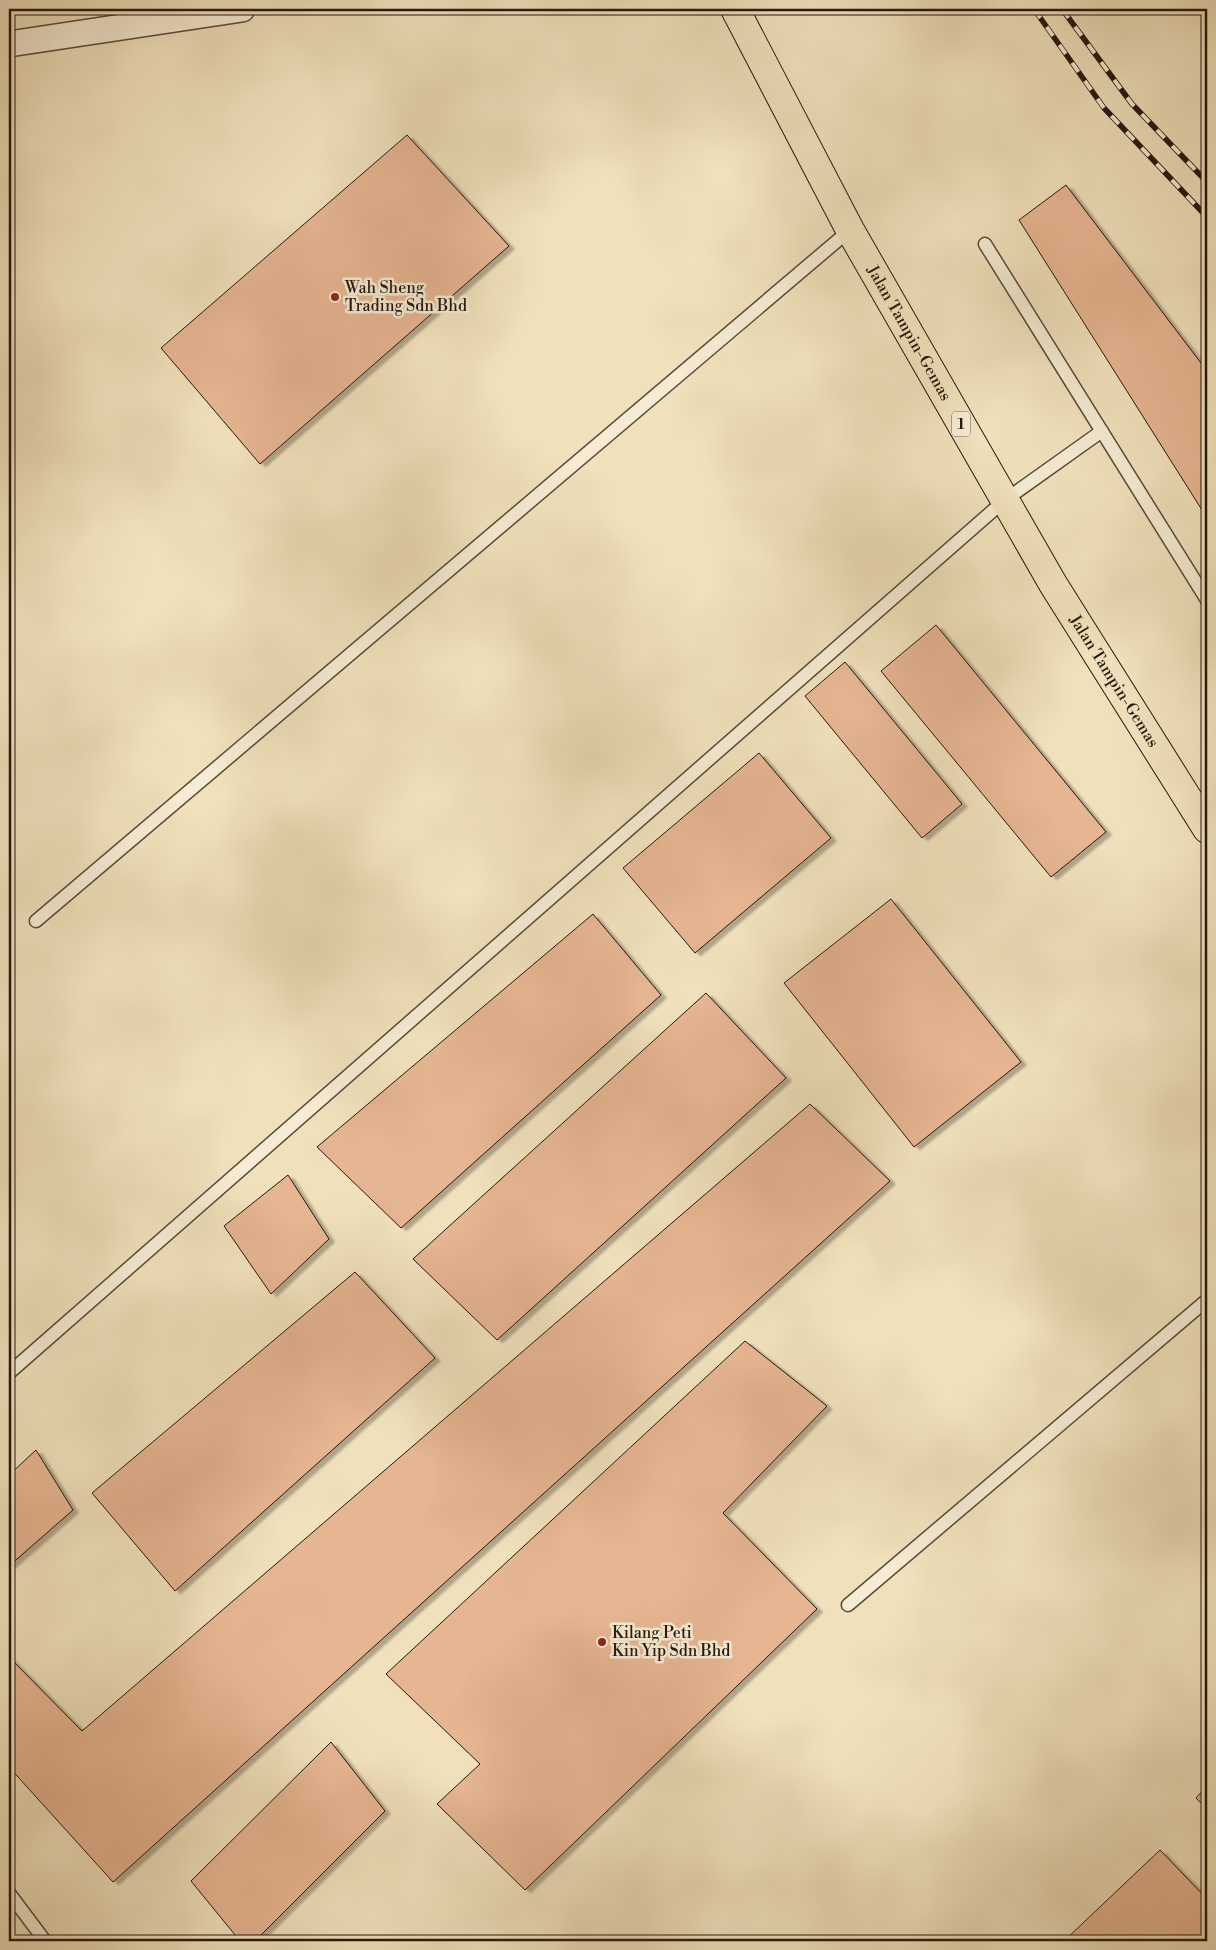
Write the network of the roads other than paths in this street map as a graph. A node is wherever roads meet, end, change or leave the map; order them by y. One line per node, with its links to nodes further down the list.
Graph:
1 (242, 9): 3 (street)
2 (735, 9): 4 (highway, Jalan Tampin-Gemas / 1)
3 (9, 44)
4 (850, 230): 7 (highway, Jalan Tampin-Gemas / 1); 10 (lane)
5 (985, 244): 6 (lane)
6 (1102, 431): 7 (lane); 8 (lane)
7 (1005, 500): 9 (highway, Jalan Tampin-Gemas / 1); 12 (lane)
8 (1207, 600)
9 (1207, 829)
10 (36, 921)
11 (1207, 1300): 13 (lane)
12 (9, 1373)
13 (848, 1605)
14 (9, 1892): 15 (lane)
15 (45, 1941)

